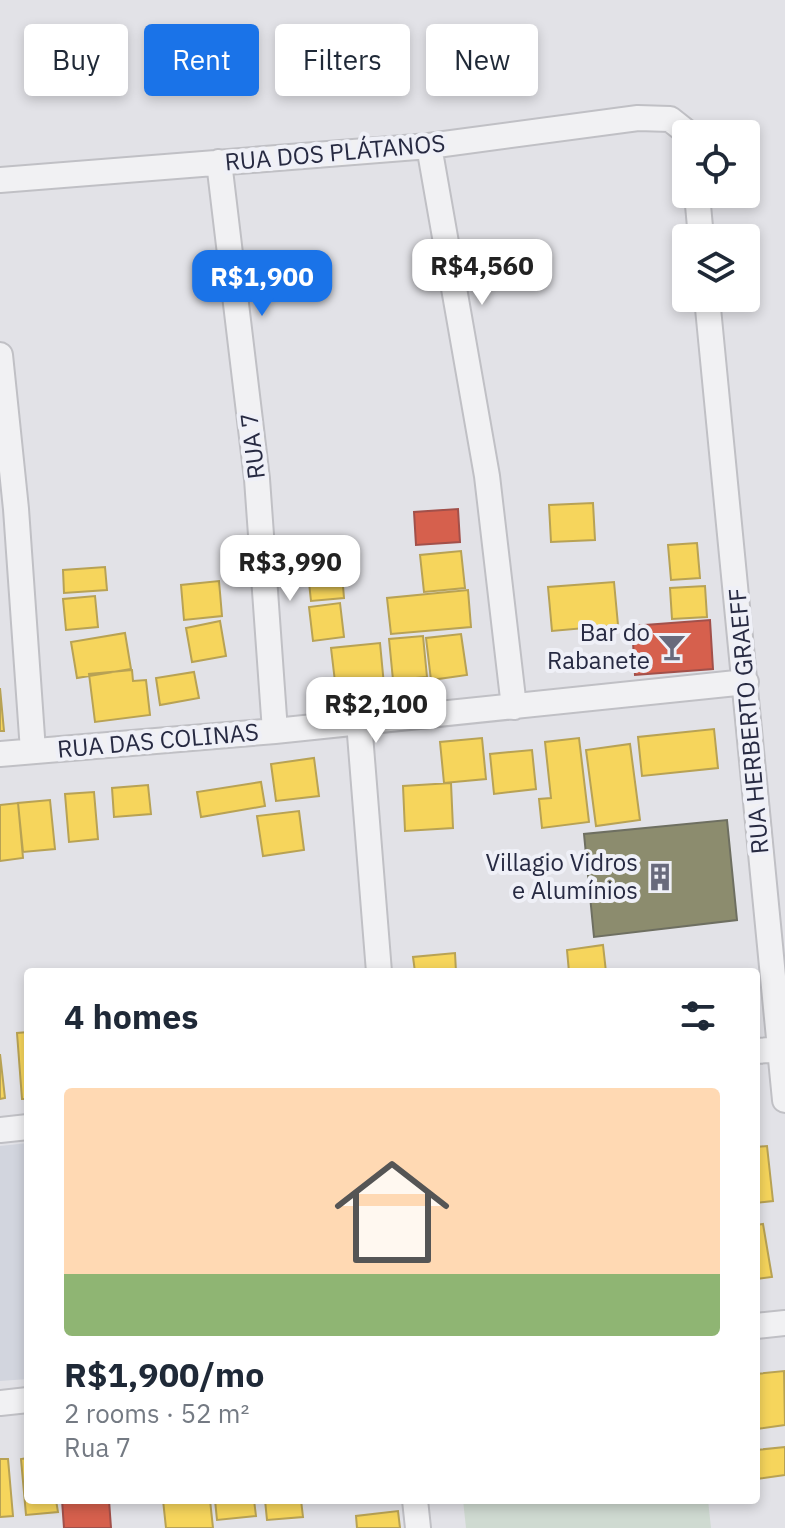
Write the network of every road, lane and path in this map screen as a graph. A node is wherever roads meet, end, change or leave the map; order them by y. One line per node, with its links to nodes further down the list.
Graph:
1 (672, 125): 2 (street, RUA DOS PLÁTANOS)
2 (429, 146): 3 (street, RUA DOS PLÁTANOS); 8 (street)
3 (219, 162): 4 (street, RUA DOS PLÁTANOS); 10 (street, RUA 7)
4 (0, 180)
5 (709, 312): 7 (street, RUA HERBERTO GRAEFF)
6 (0, 355): 11 (street)
7 (746, 682): 8 (street, RUA DAS COLINAS); 14 (street, RUA HERBERTO GRAEFF)
8 (514, 707): 9 (street, RUA DAS COLINAS)
9 (359, 722): 10 (street, RUA DAS COLINAS); 13 (street)
10 (275, 731): 11 (street, RUA DAS COLINAS)
11 (33, 751): 12 (street, RUA DAS COLINAS)
12 (0, 754)
13 (379, 968)
14 (774, 1050): 15 (street, RUA HERBERTO GRAEFF)
15 (785, 1100)
16 (24, 1127): 17 (street)
17 (0, 1130)
18 (785, 1323): 19 (street)
19 (760, 1326)
20 (24, 1400): 21 (street)
21 (0, 1403)
22 (415, 1504): 23 (street)
23 (418, 1528)

